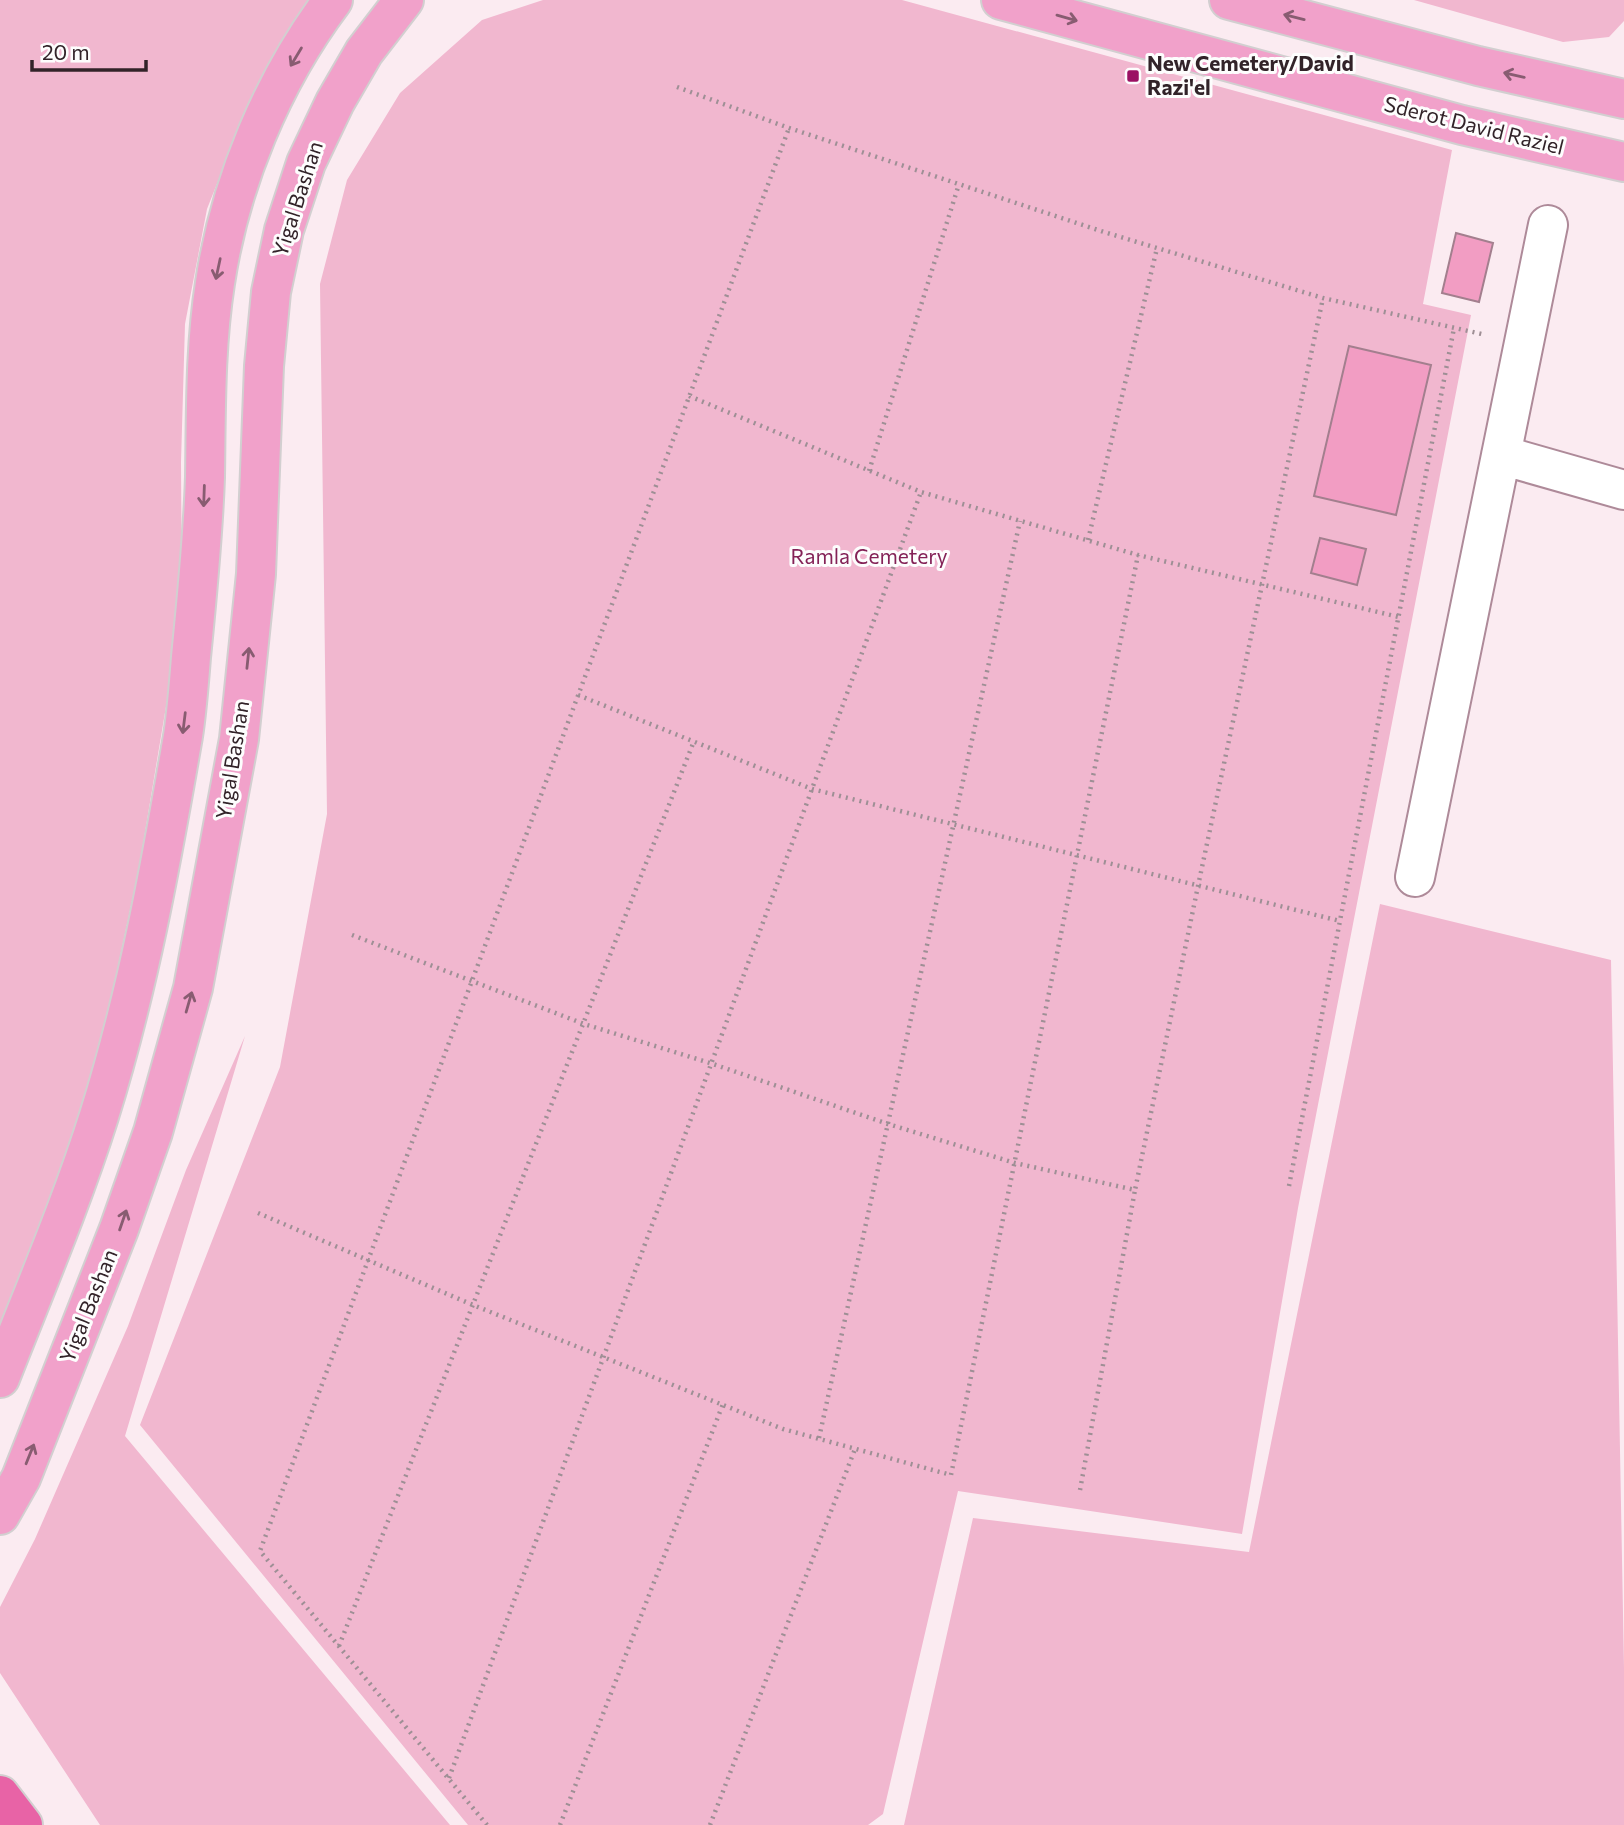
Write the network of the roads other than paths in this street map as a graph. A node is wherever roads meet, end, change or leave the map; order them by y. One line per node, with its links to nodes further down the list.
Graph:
1 (333, 0): 15 (main road, one-way to 15)
2 (404, 0): 16 (main road, Yigal Bashan, one-way to 2)
3 (1001, 0): 8 (main road, Sderot David Raziel, one-way to 8)
4 (1229, 0): 6 (main road, one-way to 4)
5 (1624, 83): 6 (main road)
6 (1580, 90): 7 (main road)
7 (1624, 99)
8 (1549, 145): 9 (main road, Sderot David Raziel); 10 (main road)
9 (1624, 162)
10 (1624, 192)
11 (1548, 225): 12 (lane)
12 (1501, 455): 13 (lane); 14 (lane)
13 (1624, 490)
14 (1415, 877)
15 (0, 1378)
16 (0, 1515)
17 (0, 1795): 18 (highway)
18 (23, 1825)

